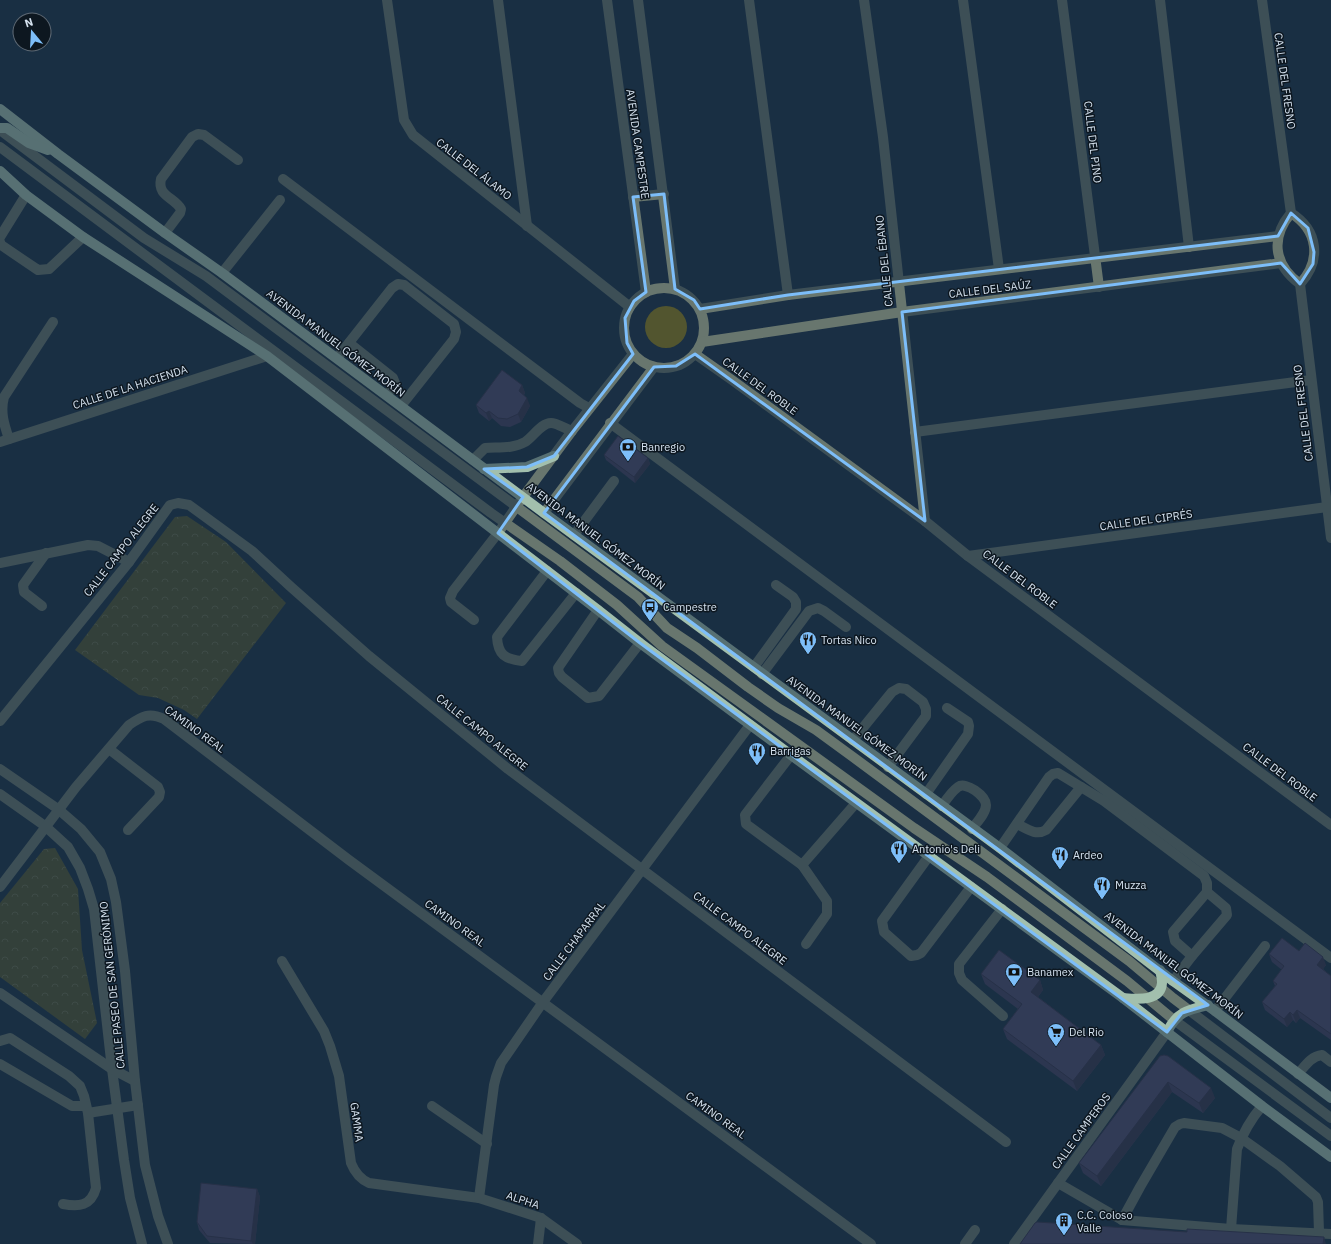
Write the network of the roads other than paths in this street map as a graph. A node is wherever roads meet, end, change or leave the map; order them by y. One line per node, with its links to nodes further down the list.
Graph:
1 (387, 0): 23 (street, CALLE DEL ÁLAMO)
2 (498, 0): 23 (street)
3 (607, 0): 20 (street, AVENIDA CAMPESTRE)
4 (638, 0): 19 (street, AVENIDA CAMPESTRE)
5 (749, 0): 39 (street)
6 (864, 0): 34 (street, CALLE DEL ÉBANO)
7 (963, 0): 32 (street)
8 (1062, 0): 30 (street, CALLE DEL PINO)
9 (1160, 0): 29 (street)
10 (1262, 0): 22 (street, CALLE DEL FRESNO)
11 (0, 109): 14 (main road, AVENIDA MANUEL GÓMEZ MORÍN)
12 (0, 129): 14 (main road); 64 (street)
13 (0, 147): 68 (street)
14 (58, 154): 24 (main road, AVENIDA MANUEL GÓMEZ MORÍN)
15 (238, 160): 24 (street)
16 (0, 171): 18 (main road)
17 (283, 180): 54 (street)
18 (26, 194): 26 (street); 27 (main road)
19 (664, 194): 20 (street); 37 (street, AVENIDA CAMPESTRE)
20 (633, 196): 38 (street, AVENIDA CAMPESTRE)
21 (280, 200): 33 (street)
22 (1291, 213): 25 (street); 35 (street)
23 (528, 226): 40 (street, CALLE DEL ÁLAMO)
24 (165, 233): 33 (main road, AVENIDA MANUEL GÓMEZ MORÍN)
25 (1278, 236): 29 (street, CALLE DEL SAÚZ); 31 (street)
26 (0, 237)
27 (82, 237): 28 (street); 48 (main road)
28 (0, 242)
29 (1189, 246): 30 (street, CALLE DEL SAÚZ)
30 (1095, 258): 32 (street, CALLE DEL SAÚZ); 36 (street, CALLE DEL PINO)
31 (1281, 263): 35 (street); 36 (street, CALLE DEL SAÚZ)
32 (999, 270): 34 (street, CALLE DEL SAÚZ)
33 (222, 273): 49 (main road, AVENIDA MANUEL GÓMEZ MORÍN)
34 (899, 282): 39 (street, CALLE DEL SAÚZ); 42 (street, CALLE DEL ÉBANO)
35 (1300, 284): 51 (street, CALLE DEL FRESNO)
36 (1099, 287): 42 (street, CALLE DEL SAÚZ)
37 (675, 289): 38 (street); 41 (street)
38 (646, 292): 40 (street)
39 (788, 295): 41 (street, CALLE DEL SAÚZ)
40 (630, 307): 46 (street)
41 (700, 309): 44 (street)
42 (902, 312): 44 (street, CALLE DEL SAÚZ); 57 (street, CALLE DEL ÉBANO)
43 (53, 322): 58 (street)
44 (702, 342): 47 (street)
45 (349, 343): 49 (street); 52 (street); 53 (street)
46 (633, 354): 50 (street); 54 (street)
47 (695, 354): 50 (street); 67 (street, CALLE DEL ROBLE)
48 (267, 356): 58 (street, CALLE DE LA HACIENDA); 69 (main road)
49 (337, 358): 52 (main road, AVENIDA MANUEL GÓMEZ MORÍN)
50 (654, 367): 55 (street)
51 (1311, 380): 57 (street); 65 (street, CALLE DEL FRESNO)
52 (387, 395): 53 (main road, AVENIDA MANUEL GÓMEZ MORÍN)
53 (401, 406): 60 (main road, AVENIDA MANUEL GÓMEZ MORÍN)
54 (589, 408): 56 (street)
55 (610, 424): 66 (street); 116 (street)
56 (572, 432): 59 (street); 60 (street)
57 (915, 432): 67 (street, CALLE DEL ÉBANO)
58 (5, 440)
59 (554, 456): 61 (main road); 63 (street)
60 (473, 460): 61 (main road, AVENIDA MANUEL GÓMEZ MORÍN)
61 (484, 469): 63 (main road, AVENIDA MANUEL GÓMEZ MORÍN)
62 (614, 481): 70 (street)
63 (523, 497): 64 (street); 66 (main road, AVENIDA MANUEL GÓMEZ MORÍN)
64 (516, 506): 68 (street); 120 (street)
65 (1327, 507): 71 (street, CALLE DEL FRESNO); 73 (street, CALLE DEL CIPRÉS)
66 (544, 513): 70 (main road, AVENIDA MANUEL GÓMEZ MORÍN)
67 (925, 521): 73 (street, CALLE DEL ROBLE)
68 (505, 523): 69 (street); 123 (street)
69 (498, 533): 76 (main road); 81 (street)
70 (574, 535): 84 (main road, AVENIDA MANUEL GÓMEZ MORÍN)
71 (1331, 538)
72 (46, 553): 74 (street); 75 (street); 79 (street)
73 (968, 556): 101 (street, CALLE DEL ROBLE)
74 (129, 562): 87 (street, CALLE CAMPO ALEGRE); 108 (street, CALLE CAMPO ALEGRE)
75 (0, 563)
76 (547, 571): 78 (main road); 78 (street)
77 (776, 585): 84 (street)
78 (576, 593): 80 (main road)
79 (42, 606)
80 (598, 610): 83 (main road); 83 (street)
81 (474, 620)
82 (846, 627): 85 (street)
83 (640, 643): 88 (main road)
84 (754, 667): 85 (main road, AVENIDA MANUEL GÓMEZ MORÍN)
85 (762, 674): 89 (main road, AVENIDA MANUEL GÓMEZ MORÍN)
86 (947, 708): 96 (street)
87 (0, 721)
88 (750, 725): 91 (main road); 108 (street, CALLE CHAPARRAL)
89 (853, 740): 92 (main road, AVENIDA MANUEL GÓMEZ MORÍN); 92 (street)
90 (109, 749): 99 (street, CAMINO REAL); 104 (street); 124 (street, CAMINO REAL)
91 (791, 755): 97 (main road); 107 (street)
92 (888, 767): 96 (main road, AVENIDA MANUEL GÓMEZ MORÍN)
93 (0, 768): 99 (street, CALLE PASEO DE SAN GERÓNIMO)
94 (1081, 787): 100 (street); 100 (street); 111 (street)
95 (0, 794): 102 (street, CALLE PASEO DE SAN GERÓNIMO)
96 (926, 794): 98 (main road, AVENIDA MANUEL GÓMEZ MORÍN)
97 (856, 803): 106 (main road); 107 (street)
98 (942, 806): 103 (main road, AVENIDA MANUEL GÓMEZ MORÍN); 103 (street)
99 (58, 809): 102 (street, CAMINO REAL); 135 (street, CALLE PASEO DE SAN GERÓNIMO)
100 (1017, 824): 105 (street)
101 (1331, 825)
102 (45, 826): 109 (street, CAMINO REAL); 133 (street, CALLE PASEO DE SAN GERÓNIMO)
103 (972, 829): 105 (main road, AVENIDA MANUEL GÓMEZ MORÍN)
104 (128, 830)
105 (1000, 848): 118 (main road, AVENIDA MANUEL GÓMEZ MORÍN)
106 (929, 856): 110 (main road); 110 (street)
107 (802, 865): 113 (street)
108 (642, 870): 124 (street, CALLE CHAPARRAL); 145 (street, CALLE CAMPO ALEGRE)
109 (1, 883)
110 (971, 887): 112 (main road)
111 (1207, 892): 115 (street); 115 (street)
112 (1002, 909): 122 (main road); 127 (street)
113 (806, 944)
114 (1265, 946): 125 (street)
115 (1192, 956): 119 (street)
116 (1331, 958)
117 (282, 961): 149 (street, GAMMA)
118 (1160, 970): 119 (main road, AVENIDA MANUEL GÓMEZ MORÍN); 120 (main road)
119 (1173, 980): 125 (main road, AVENIDA MANUEL GÓMEZ MORÍN)
120 (1161, 987): 123 (main road); 126 (street)
121 (0, 993): 133 (street)
122 (1123, 998): 123 (main road); 129 (main road)
123 (1147, 998): 128 (street)
124 (543, 1002): 146 (street, CALLE CHAPARRAL); 161 (street, CAMINO REAL)
125 (1211, 1008): 126 (main road); 134 (main road, AVENIDA MANUEL GÓMEZ MORÍN)
126 (1189, 1010): 128 (main road); 142 (street)
127 (1003, 1016)
128 (1174, 1020): 129 (main road); 143 (street)
129 (1167, 1032): 139 (main road); 148 (street, CALLE CAMPEROS)
130 (0, 1041): 141 (street)
131 (1331, 1062): 134 (street)
132 (0, 1064): 141 (street)
133 (112, 1069): 135 (street); 140 (street, CALLE PASEO DE SAN GERÓNIMO)
134 (1298, 1074): 136 (main road, AVENIDA MANUEL GÓMEZ MORÍN)
135 (135, 1081): 137 (street, CALLE PASEO DE SAN GERÓNIMO)
136 (1331, 1098)
137 (138, 1105): 140 (street); 158 (street, CALLE PASEO DE SAN GERÓNIMO)
138 (432, 1106): 146 (street)
139 (1262, 1106): 144 (street); 147 (main road)
140 (117, 1108): 141 (street); 157 (street, CALLE PASEO DE SAN GERÓNIMO)
141 (87, 1109): 150 (street)
142 (1331, 1118)
143 (1331, 1136)
144 (1241, 1138): 152 (street); 153 (street); 155 (street)
145 (1006, 1142)
146 (487, 1144): 149 (street, CALLE CHAPARRAL)
147 (1331, 1157)
148 (1058, 1183): 152 (street); 163 (street, CALLE CAMPEROS)
149 (479, 1198): 151 (street, ALPHA)
150 (63, 1204)
151 (540, 1218): 159 (street); 160 (street, ALPHA)
152 (1122, 1220): 153 (street)
153 (1231, 1229): 155 (street)
154 (975, 1230): 162 (street)
155 (1318, 1232): 156 (street)
156 (1331, 1234)
157 (142, 1244)
158 (168, 1244)
159 (538, 1244)
160 (577, 1244)
161 (870, 1244)
162 (965, 1244)
163 (1014, 1244)

